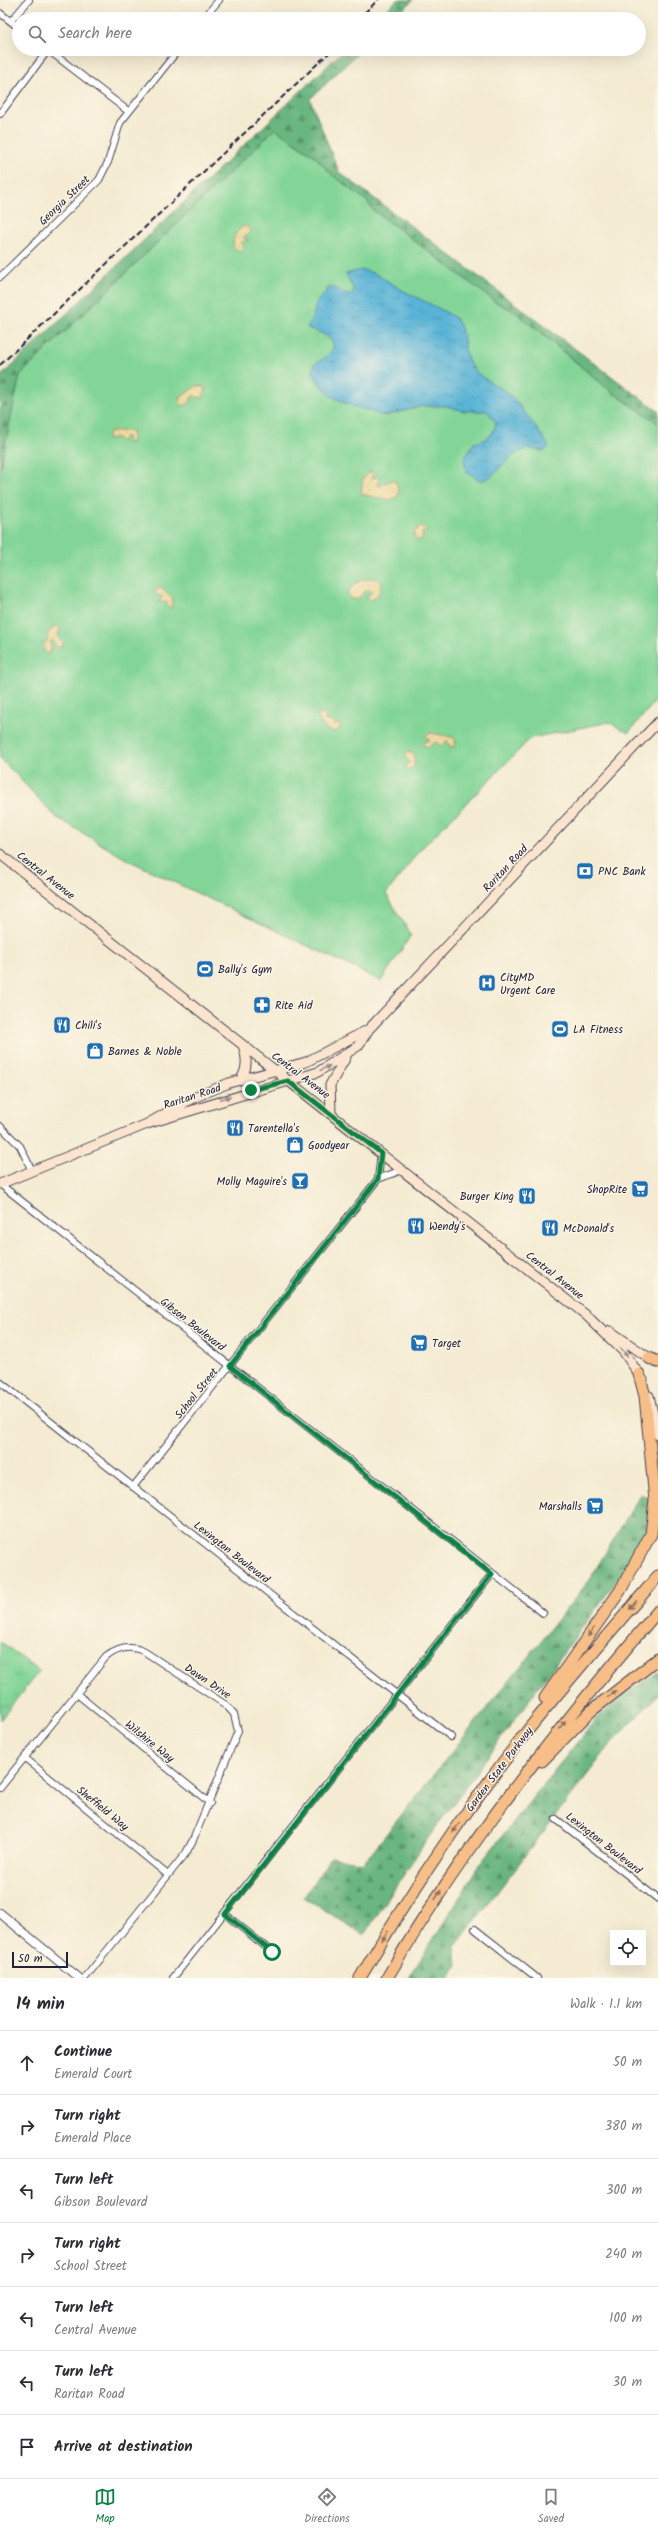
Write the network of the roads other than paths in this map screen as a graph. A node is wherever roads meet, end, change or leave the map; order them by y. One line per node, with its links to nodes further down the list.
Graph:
1 (29, 0): 3 (street)
2 (219, 0): 4 (street)
3 (19, 12)
4 (209, 12)
5 (0, 13): 6 (street)
6 (11, 21)
7 (44, 56): 11 (street)
8 (56, 56): 10 (street)
9 (173, 56): 10 (street, Georgia Street)
10 (128, 111): 12 (street, Georgia Street)
11 (0, 114)
12 (0, 277)
13 (658, 722): 15 (main road, Raritan Road)
14 (0, 854): 16 (main road, Central Avenue)
15 (368, 1029): 17 (main road, Raritan Road); 18 (main road, Raritan Road)
16 (243, 1045): 18 (main road, Central Avenue); 19 (main road)
17 (348, 1054): 20 (main road, Raritan Road, one-way to 17); 21 (main road)
18 (275, 1070): 19 (main road, Raritan Road); 20 (main road, Central Avenue)
19 (240, 1079): 22 (main road, Raritan Road)
20 (288, 1081): 21 (main road, Central Avenue); 22 (main road, Raritan Road, one-way to 20)
21 (331, 1114): 24 (main road, Central Avenue)
22 (147, 1124): 26 (main road, Raritan Road)
23 (0, 1126): 26 (street)
24 (381, 1153): 25 (main road, Central Avenue); 27 (street)
25 (402, 1170): 27 (street); 29 (main road, Central Avenue)
26 (32, 1171): 28 (main road, Raritan Road)
27 (378, 1179): 31 (street, School Street)
28 (0, 1184): 31 (street, Gibson Boulevard)
29 (586, 1315): 30 (main road, Central Avenue); 32 (main road, Central Avenue, one-way to 32)
30 (655, 1361)
31 (230, 1366): 35 (street, School Street); 38 (street, Gibson Boulevard)
32 (639, 1374): 34 (main road, Central Avenue); 37 (highway)
33 (0, 1382): 35 (street, Lexington Boulevard)
34 (658, 1435)
35 (133, 1487): 44 (street, Lexington Boulevard)
36 (658, 1521): 37 (highway)
37 (648, 1542): 48 (highway, one-way to 48)
38 (492, 1574): 41 (street, Gibson Boulevard); 44 (street)
39 (658, 1576): 48 (highway, Garden State Parkway, one-way to 48)
40 (658, 1611): 50 (highway, Garden State Parkway, one-way to 40)
41 (543, 1613)
42 (658, 1659): 50 (highway, one-way to 42)
43 (77, 1694): 46 (street, Dawn Drive); 49 (street, Wilshire Way); 49 (street, Dawn Drive)
44 (398, 1694): 45 (street, Lexington Boulevard); 55 (street)
45 (451, 1737)
46 (25, 1758): 47 (street, Dawn Drive); 52 (street, Sheffield Way)
47 (0, 1788)
48 (475, 1801): 61 (highway, Garden State Parkway, one-way to 61)
49 (210, 1803): 52 (street, Dawn Drive)
50 (496, 1812): 62 (highway, Garden State Parkway, one-way to 50)
51 (556, 1819): 53 (street, Lexington Boulevard)
52 (168, 1875): 59 (street, Dawn Drive)
53 (658, 1899)
54 (0, 1913): 58 (street)
55 (225, 1914): 57 (street); 60 (street)
56 (475, 1929): 63 (street)
57 (272, 1952)
58 (79, 1978)
59 (85, 1978)
60 (173, 1978)
61 (360, 1978)
62 (387, 1978)
63 (537, 1978)

